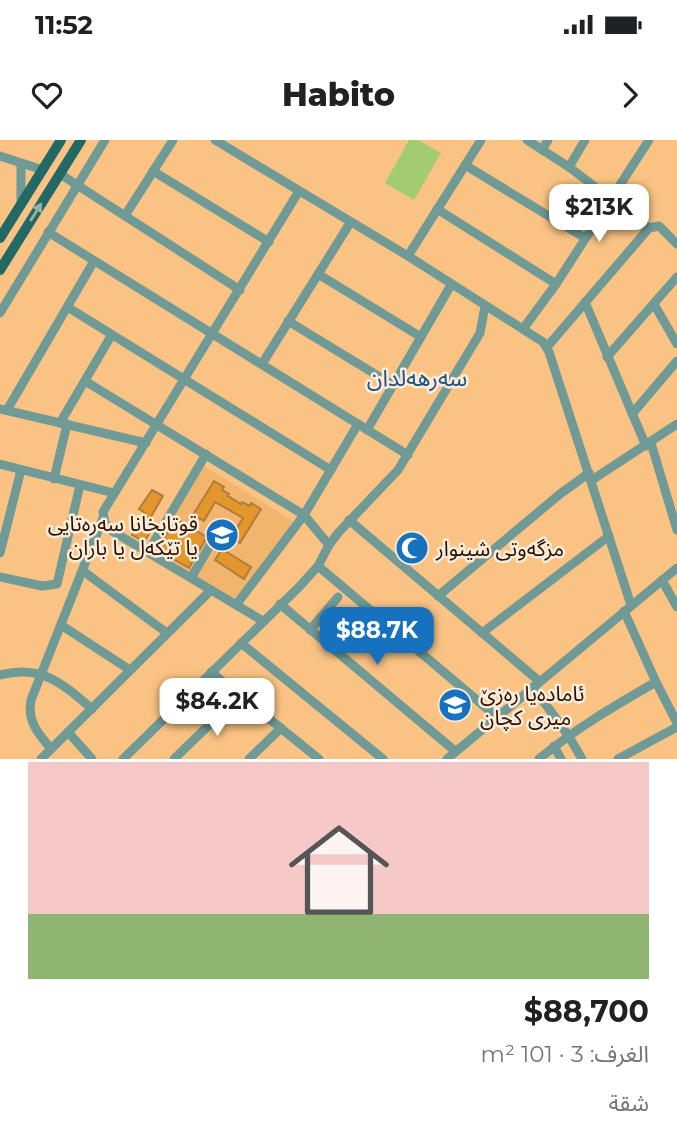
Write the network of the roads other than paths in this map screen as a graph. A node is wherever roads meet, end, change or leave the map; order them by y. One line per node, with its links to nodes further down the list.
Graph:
1 (61, 140): 16 (main road)
2 (81, 140): 18 (main road)
3 (104, 140): 19 (street)
4 (173, 140): 17 (street)
5 (215, 140): 20 (street)
6 (481, 140): 14 (street)
7 (527, 140): 11 (street)
8 (548, 140): 11 (street)
9 (585, 140): 15 (street)
10 (649, 140): 21 (street)
11 (542, 150): 15 (street)
12 (0, 156): 13 (street)
13 (22, 164): 16 (street); 22 (street)
14 (465, 165): 23 (street); 29 (street)
15 (569, 167): 21 (street)
16 (43, 170): 22 (main road)
17 (153, 171): 24 (street); 30 (street)
18 (60, 174): 19 (street); 33 (main road, one-way to 18)
19 (76, 184): 24 (street); 27 (street)
20 (299, 191): 25 (street); 30 (street)
21 (613, 198): 26 (street); 29 (street)
22 (21, 205): 28 (main road)
23 (437, 209): 34 (street); 39 (street)
24 (126, 214): 41 (street)
25 (350, 223): 34 (street); 37 (street)
26 (649, 228): 31 (street); 42 (street)
27 (48, 232): 35 (street); 46 (street)
28 (0, 238)
29 (585, 238): 39 (street)
30 (269, 242): 41 (street)
31 (677, 244)
32 (0, 247): 33 (main road)
33 (11, 253): 36 (main road)
34 (408, 256): 40 (street)
35 (94, 261): 45 (street); 49 (street)
36 (0, 270)
37 (318, 274): 47 (street); 51 (street)
38 (677, 277): 43 (street)
39 (556, 284): 48 (street)
40 (451, 285): 44 (street); 51 (street)
41 (240, 290): 49 (street)
42 (585, 302): 53 (street); 54 (street)
43 (654, 304): 52 (street); 54 (street)
44 (485, 306): 48 (street); 69 (street)
45 (69, 308): 50 (street); 60 (street)
46 (0, 313)
47 (288, 321): 56 (street); 59 (street)
48 (523, 329): 53 (street)
49 (214, 333): 56 (street); 57 (street)
50 (111, 336): 57 (street); 58 (street)
51 (421, 337): 59 (street)
52 (677, 344)
53 (547, 347): 73 (street)
54 (607, 357): 61 (street)
55 (677, 361): 61 (street)
56 (262, 364): 65 (street)
57 (185, 379): 63 (street); 72 (street)
58 (85, 381): 62 (street); 63 (street)
59 (393, 385): 65 (street)
60 (4, 409): 62 (street)
61 (632, 414): 67 (street)
62 (64, 424): 66 (street); 74 (street)
63 (158, 424): 66 (street); 68 (street)
64 (677, 424): 67 (street)
65 (362, 427): 69 (street); 72 (street)
66 (146, 443): 76 (street)
67 (648, 444): 73 (street); 77 (street)
68 (206, 454): 78 (street); 86 (street)
69 (408, 455): 80 (street)
70 (0, 464): 71 (street)
71 (20, 470): 74 (street); 81 (street)
72 (331, 470): 78 (street)
73 (590, 477): 83 (street); 95 (street)
74 (54, 479): 75 (street)
75 (80, 485): 76 (street); 91 (street)
76 (114, 493): 79 (street)
77 (673, 497): 82 (street)
78 (304, 515): 85 (street); 98 (street)
79 (103, 518): 86 (street); 90 (street)
80 (349, 520): 85 (street); 95 (street)
81 (4, 521): 87 (street)
82 (677, 530)
83 (609, 536): 100 (street); 105 (street)
84 (215, 537): 92 (street)
85 (328, 545): 88 (street)
86 (148, 552): 92 (street)
87 (0, 553)
88 (318, 566): 97 (street); 115 (street)
89 (677, 568): 93 (street)
90 (83, 571): 102 (street); 104 (street)
91 (0, 577)
92 (191, 578): 94 (street)
93 (662, 580): 99 (street); 100 (street)
94 (211, 590): 98 (street); 104 (street)
95 (438, 596): 105 (street)
96 (338, 597): 103 (street)
97 (280, 604): 101 (street); 103 (street)
98 (236, 605): 101 (street)
99 (677, 607)
100 (627, 608): 111 (street); 112 (street)
101 (263, 621): 106 (street)
102 (61, 625): 107 (street); 109 (street)
103 (310, 630): 122 (street)
104 (167, 633): 107 (street)
105 (482, 633): 112 (street)
106 (241, 643): 108 (street); 129 (street)
107 (130, 670): 114 (street)
108 (212, 672): 113 (street); 125 (street)
109 (42, 674): 110 (street); 114 (street); 121 (street)
110 (0, 675)
111 (656, 682): 116 (street); 119 (street)
112 (536, 684): 115 (street); 119 (street)
113 (239, 695): 117 (street); 126 (street)
114 (92, 709): 118 (street)
115 (497, 717): 122 (street)
116 (676, 721): 134 (street)
117 (281, 728): 127 (street); 128 (street)
118 (68, 732): 121 (street); 124 (street)
119 (568, 735): 120 (street); 133 (street)
120 (554, 746): 131 (street); 132 (street)
121 (51, 749): 123 (street)
122 (456, 751): 130 (street)
123 (41, 759)
124 (92, 759)
125 (123, 759)
126 (174, 759)
127 (248, 759)
128 (318, 759)
129 (383, 759)
130 (447, 759)
131 (539, 759)
132 (561, 759)
133 (582, 759)
134 (618, 759)

